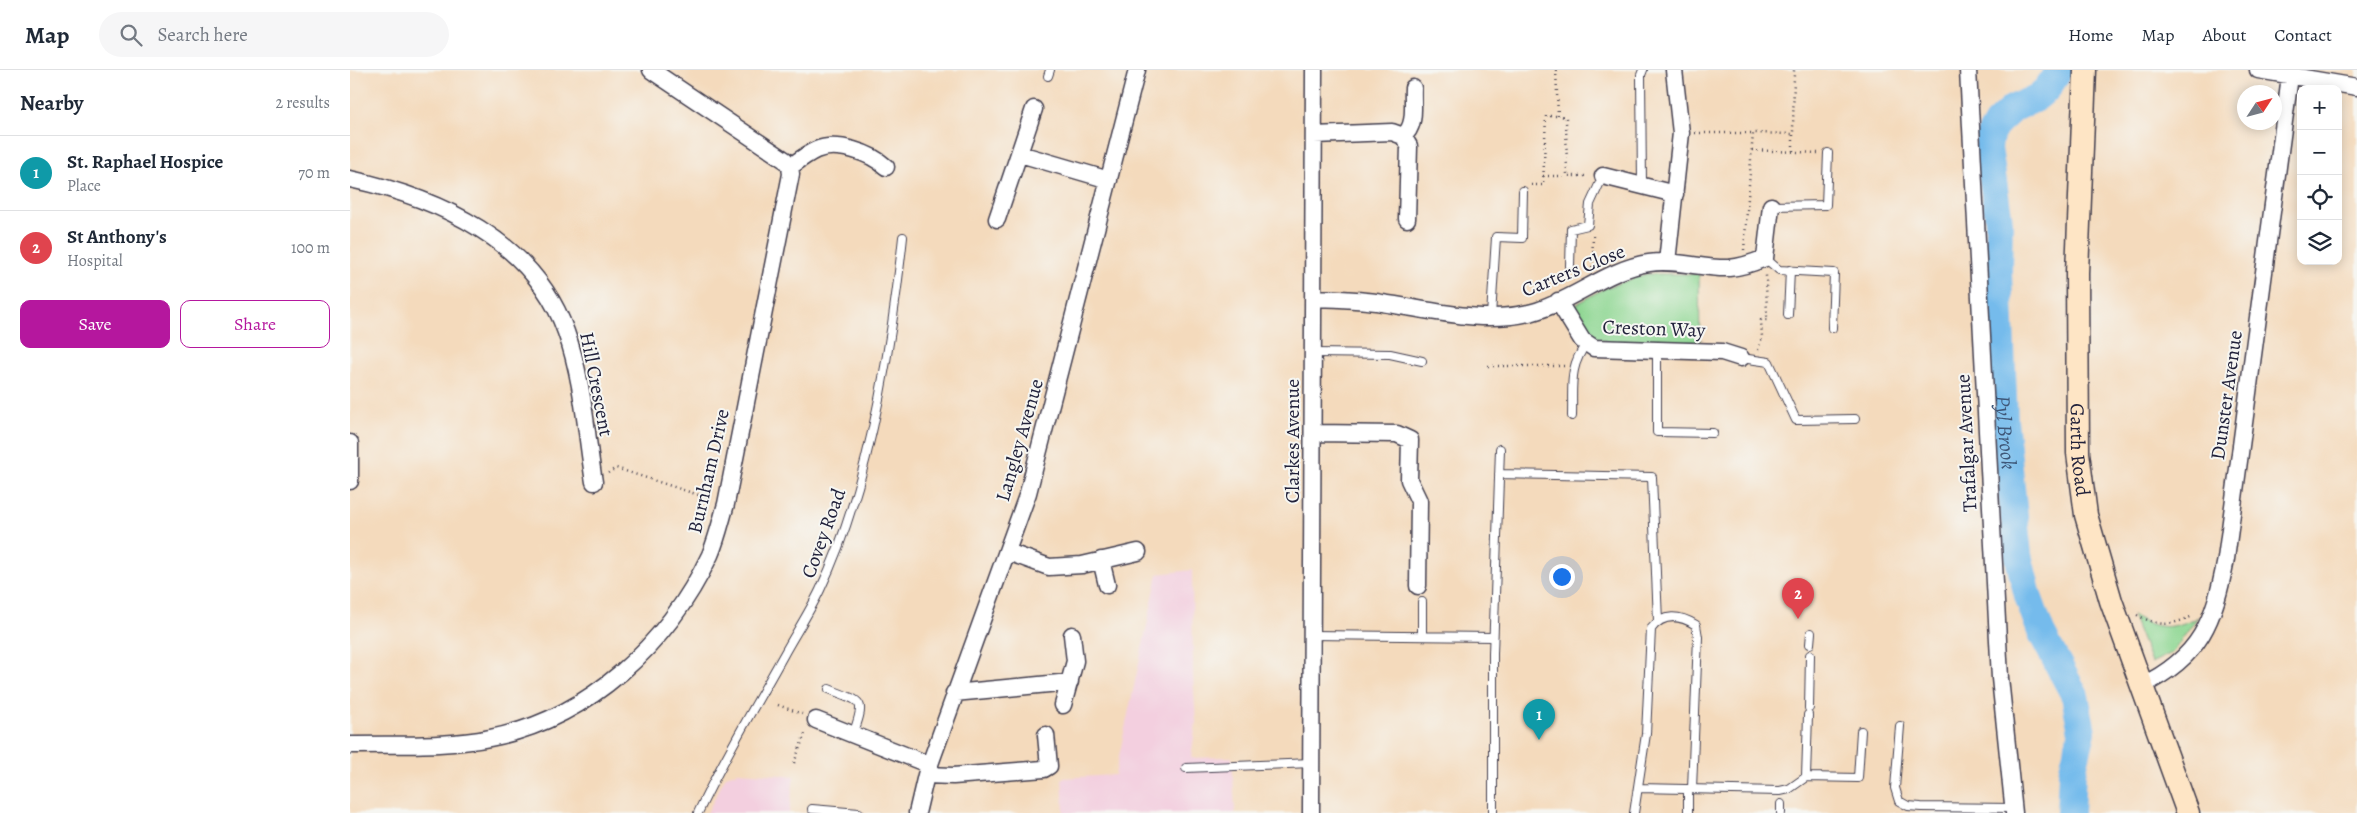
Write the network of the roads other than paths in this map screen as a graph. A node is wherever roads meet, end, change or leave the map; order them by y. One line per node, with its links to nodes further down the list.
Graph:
1 (651, 70): 18 (street)
2 (1138, 70): 21 (street, Langley Avenue)
3 (1314, 70): 13 (street, Clarkes Avenue)
4 (1644, 70): 22 (lane)
5 (1674, 70): 24 (street)
6 (1968, 70): 85 (street, Trafalgar Avenue)
7 (2086, 70): 67 (street, Garth Road)
8 (2258, 70): 9 (street)
9 (2290, 76): 10 (street); 67 (street, Dunster Avenue)
10 (2357, 87)
11 (1413, 88): 14 (street)
12 (1034, 109): 16 (street)
13 (1314, 135): 14 (street); 33 (street, Clarkes Avenue)
14 (1403, 136): 27 (street)
15 (1828, 153): 25 (lane)
16 (1020, 154): 21 (street); 26 (street)
17 (886, 167): 18 (street)
18 (790, 171): 76 (street, Burnham Drive)
19 (1603, 176): 22 (street); 31 (lane)
20 (350, 179): 51 (street, Hill Crescent)
21 (1109, 180): 52 (street, Langley Avenue)
22 (1642, 185): 24 (street)
23 (1523, 191): 36 (lane)
24 (1675, 194): 30 (street)
25 (1771, 206): 29 (street)
26 (997, 219)
27 (1407, 219)
28 (904, 237): 86 (lane, Covey Road)
29 (1765, 258): 30 (street, Carters Close); 32 (lane)
30 (1667, 262): 34 (street, Carters Close)
31 (1570, 266)
32 (1790, 270): 35 (lane); 37 (lane)
33 (1314, 298): 36 (street, Carters Close); 40 (street, Clarkes Avenue)
34 (1558, 301): 36 (street, Carters Close); 38 (street, Creston Way)
35 (1788, 315)
36 (1491, 316)
37 (1832, 328)
38 (1587, 343): 39 (street, Creston Way); 43 (lane)
39 (1657, 351): 41 (street, Creston Way); 46 (lane)
40 (1314, 353): 42 (lane); 45 (street, Clarkes Avenue)
41 (1748, 359): 44 (lane)
42 (1422, 361)
43 (1572, 416)
44 (1855, 419)
45 (1314, 433): 56 (street); 61 (street, Clarkes Avenue)
46 (1713, 433)
47 (350, 443): 50 (street)
48 (1500, 449): 49 (lane)
49 (1499, 474): 58 (lane); 63 (lane)
50 (350, 481)
51 (594, 482)
52 (1008, 552): 54 (street); 69 (street, Langley Avenue)
53 (1138, 552): 54 (street)
54 (1101, 560): 55 (street)
55 (1106, 585)
56 (1418, 586)
57 (1422, 602): 62 (lane)
58 (1658, 620): 81 (lane); 82 (lane)
59 (1810, 633): 64 (lane)
60 (1072, 635): 66 (street)
61 (1311, 635): 62 (lane); 77 (street, Clarkes Avenue)
62 (1422, 636): 63 (lane)
63 (1493, 637): 90 (lane)
64 (1810, 644)
65 (1810, 655): 80 (lane)
66 (1070, 682): 69 (street); 70 (street)
67 (2141, 686): 94 (street, Garth Road)
68 (829, 689): 74 (lane)
69 (954, 693): 79 (street, Langley Avenue)
70 (1063, 705)
71 (816, 720): 74 (street)
72 (1900, 726): 85 (lane)
73 (1861, 731): 80 (lane)
74 (854, 735): 79 (street)
75 (1046, 735): 79 (street)
76 (350, 745)
77 (1311, 763): 78 (lane); 89 (street, Clarkes Avenue)
78 (1186, 768)
79 (928, 770): 88 (street, Langley Avenue)
80 (1806, 777): 82 (lane)
81 (1638, 788): 82 (lane); 91 (lane)
82 (1690, 789): 92 (lane)
83 (1781, 804): 93 (lane)
84 (812, 809): 87 (lane)
85 (2013, 810)
86 (698, 813)
87 (859, 813)
88 (917, 813)
89 (1311, 813)
90 (1493, 813)
91 (1634, 813)
92 (1688, 813)
93 (1781, 813)
94 (2188, 813)

